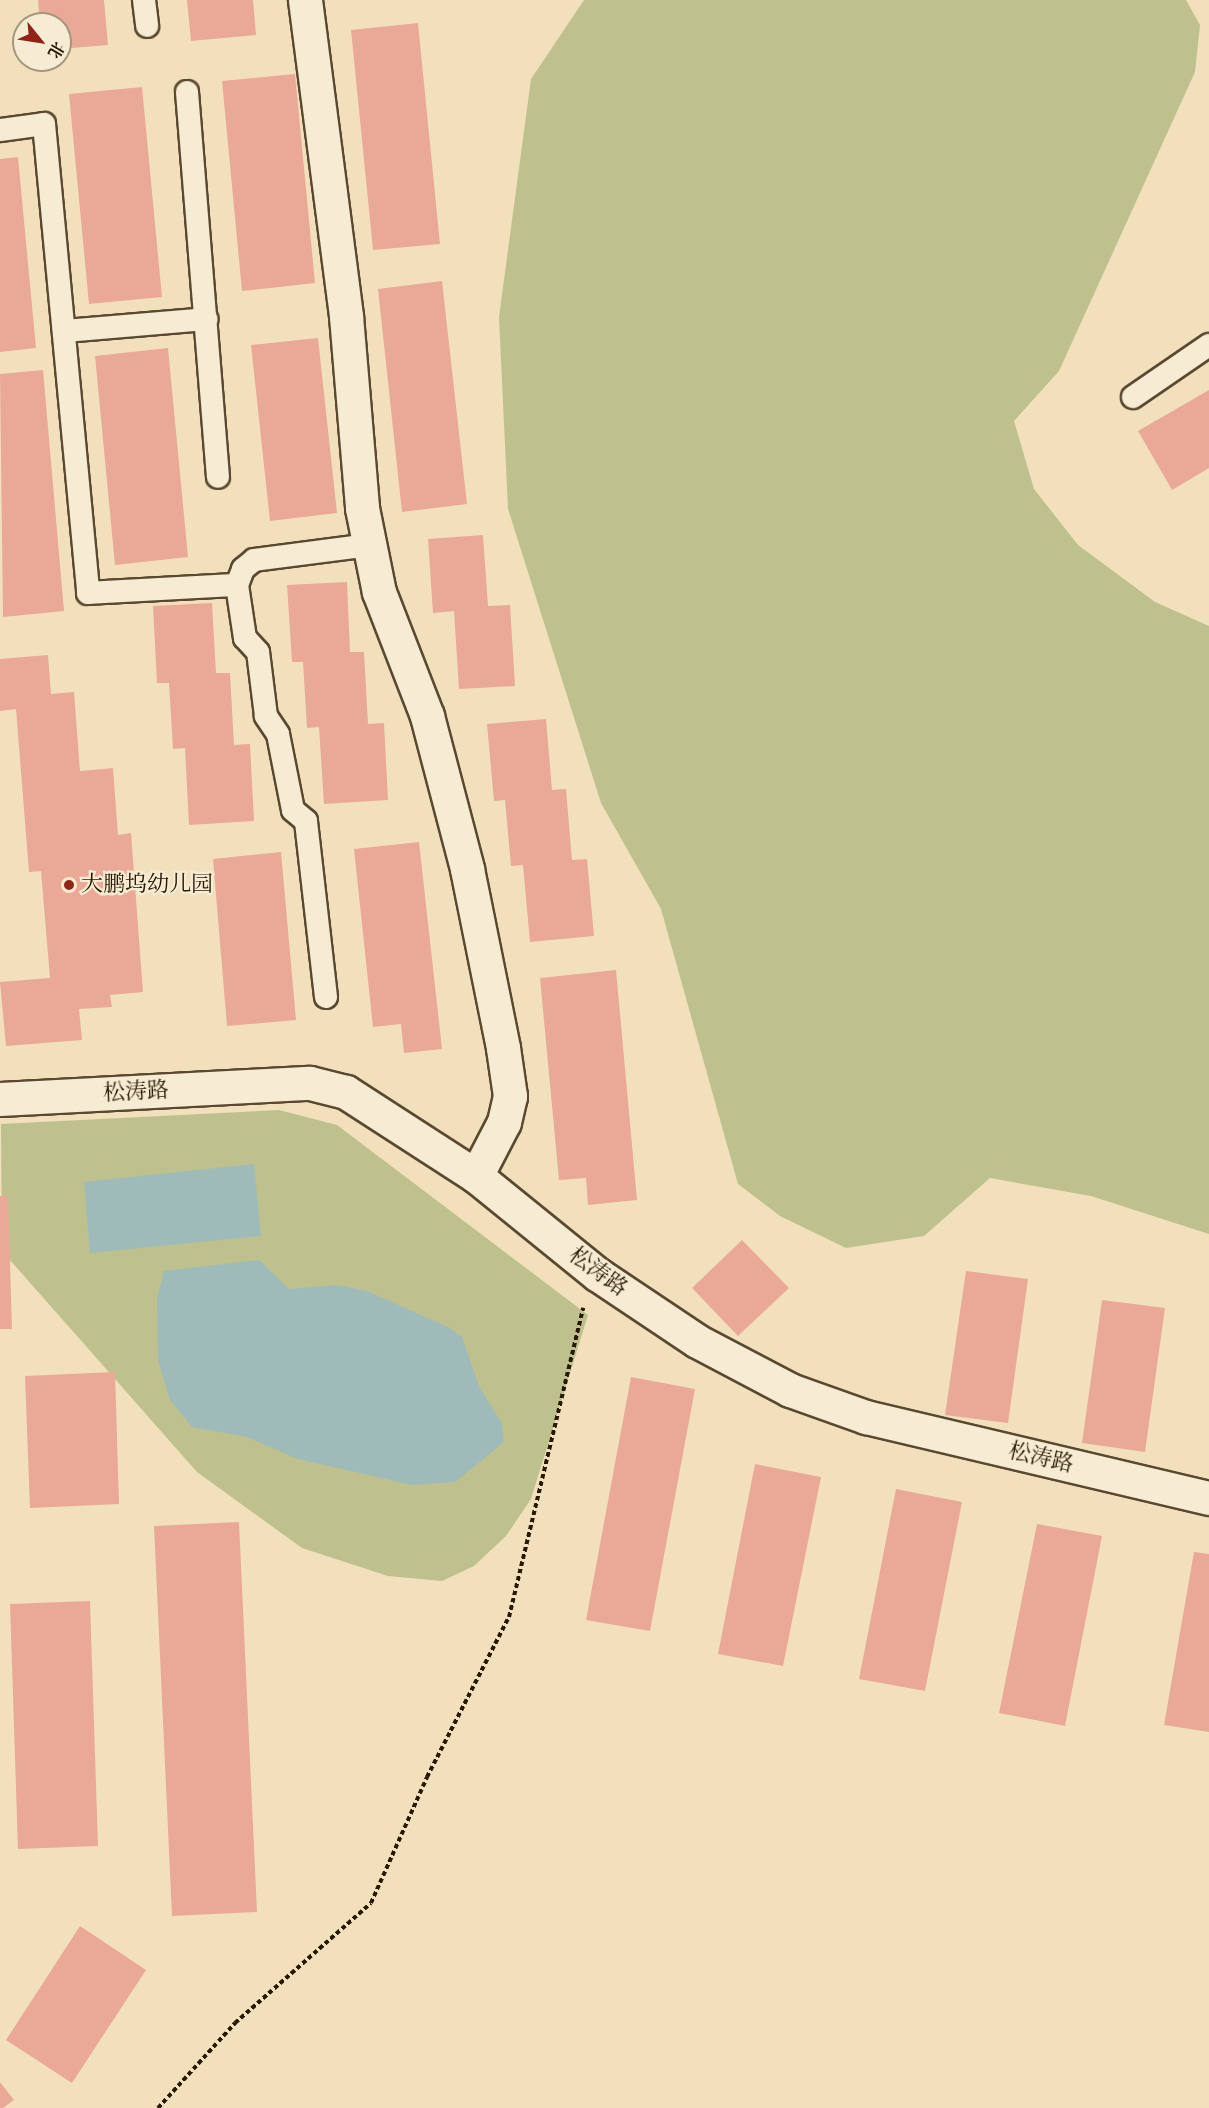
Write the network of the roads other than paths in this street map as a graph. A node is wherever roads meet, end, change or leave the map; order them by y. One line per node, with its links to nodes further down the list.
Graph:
1 (144, 0): 3 (lane)
2 (305, 0): 11 (street)
3 (147, 26)
4 (187, 92): 6 (lane)
5 (0, 130): 7 (lane)
6 (206, 319): 7 (lane); 10 (lane)
7 (63, 331): 12 (lane)
8 (1209, 345): 9 (lane)
9 (1133, 397)
10 (218, 477)
11 (370, 545): 12 (lane); 15 (street)
12 (237, 585): 13 (lane)
13 (326, 997)
14 (0, 1099): 15 (street, 松涛路)
15 (476, 1176): 16 (street, 松涛路)
16 (1209, 1498)

